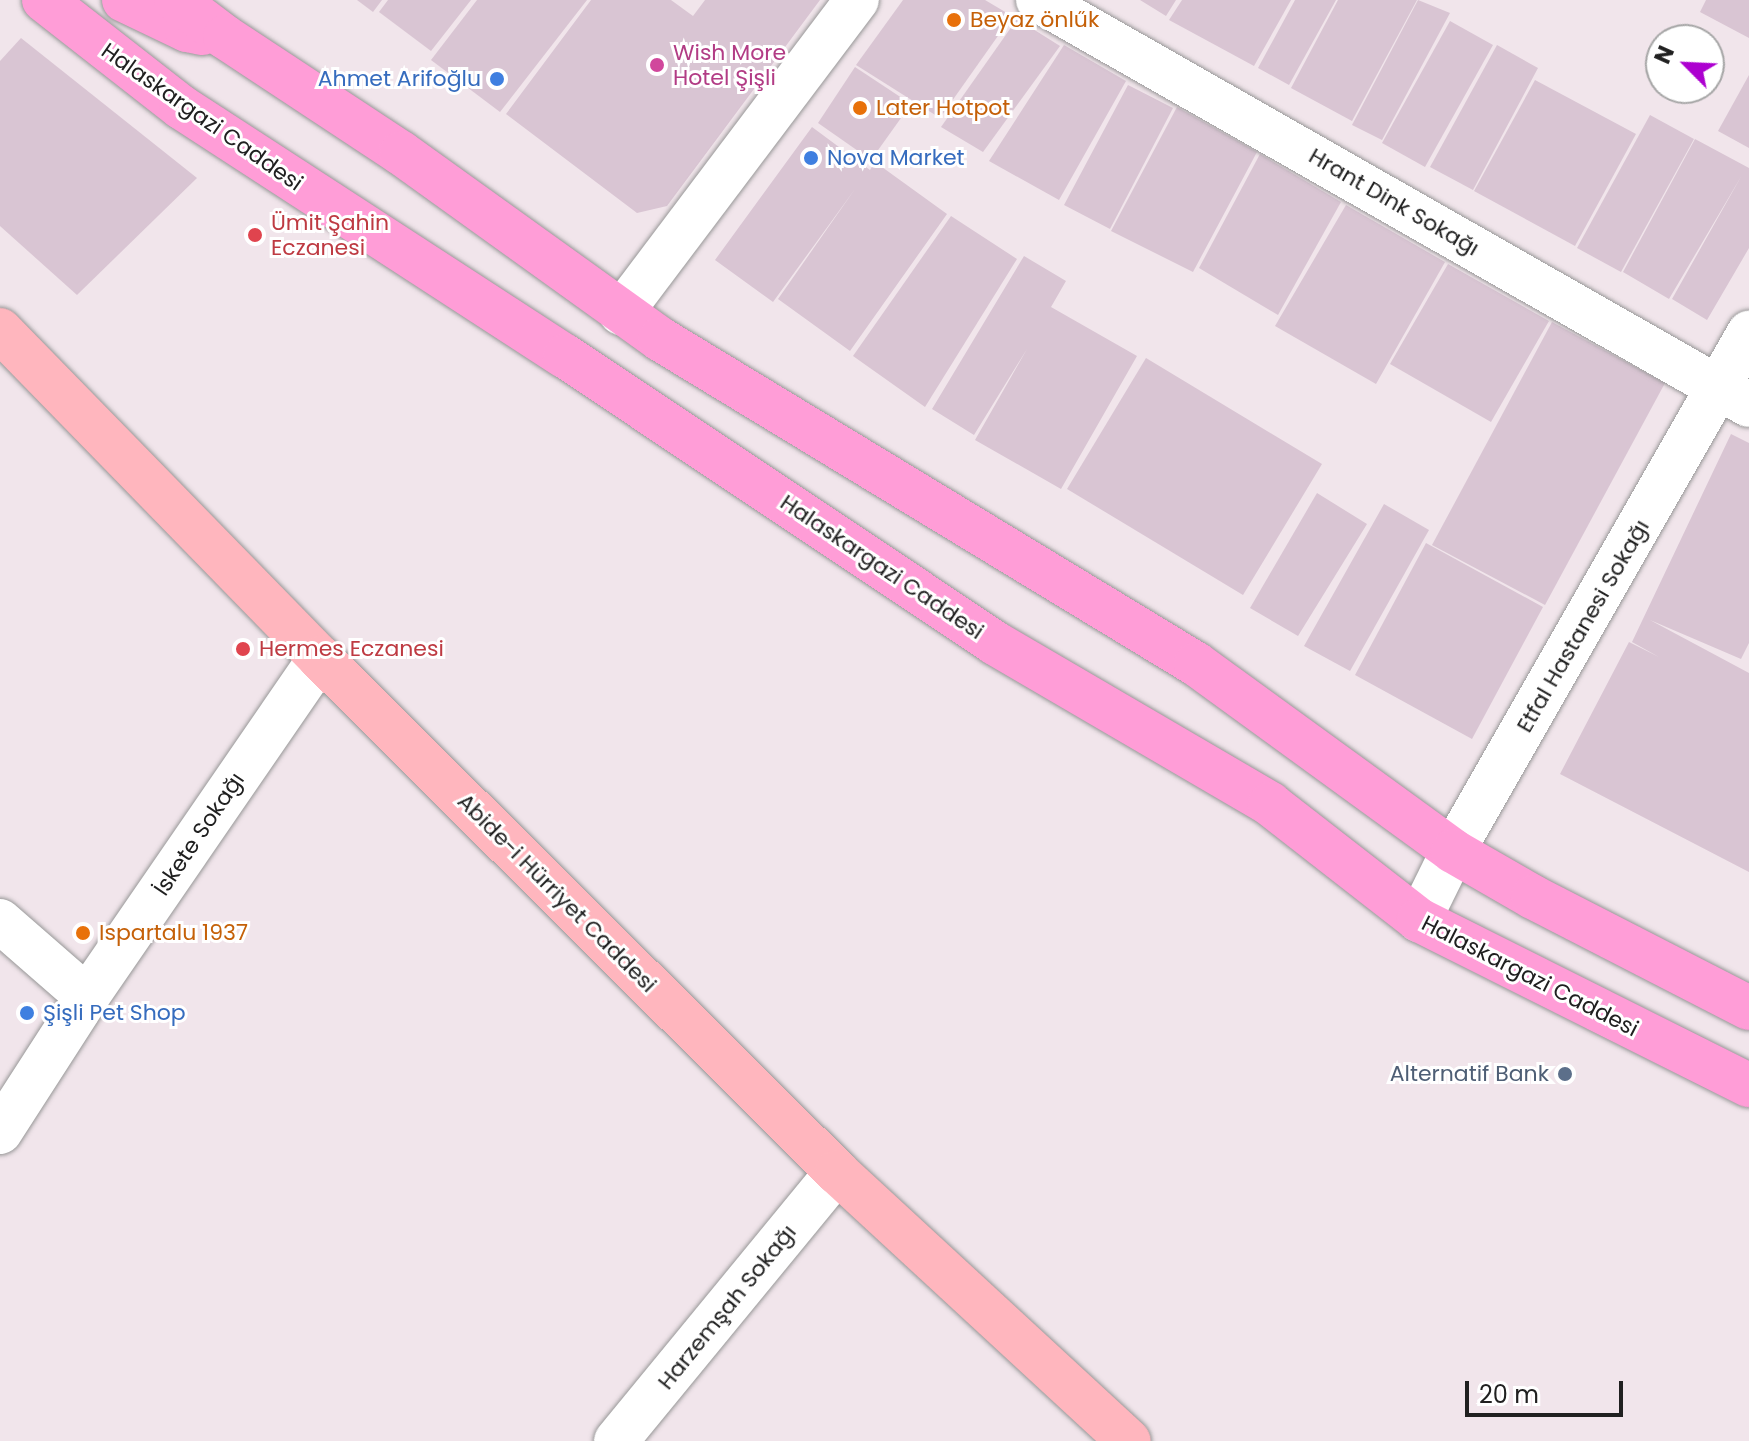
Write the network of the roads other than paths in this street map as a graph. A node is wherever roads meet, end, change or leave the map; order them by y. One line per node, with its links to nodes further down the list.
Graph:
1 (44, 0): 13 (main road, Halaskargazi Caddesi)
2 (124, 0): 6 (main road)
3 (176, 0): 6 (main road)
4 (857, 0): 7 (street)
5 (1038, 0): 10 (street, Hrant Dink Sokağı)
6 (225, 37): 7 (main road)
7 (621, 313): 12 (main road)
8 (0, 330): 11 (main road, Abide-i Hürriyet Caddesi)
9 (1749, 333): 10 (street, Etfal Hastanesi Sokağı)
10 (1734, 396): 12 (street, Etfal Hastanesi Sokağı)
11 (320, 658): 15 (street, İskete Sokağı); 19 (main road, Abide-i Hürriyet Caddesi)
12 (1453, 851): 13 (street, Etfal Hastanesi Sokağı); 16 (main road)
13 (1419, 920): 17 (main road, Halaskargazi Caddesi)
14 (0, 921): 15 (street)
15 (87, 997): 18 (street, İskete Sokağı)
16 (1749, 1008)
17 (1749, 1085)
18 (0, 1132)
19 (837, 1172): 20 (street, Harzemşah Sokağı); 21 (main road, Abide-i Hürriyet Caddesi)
20 (616, 1441)
21 (1129, 1441)

